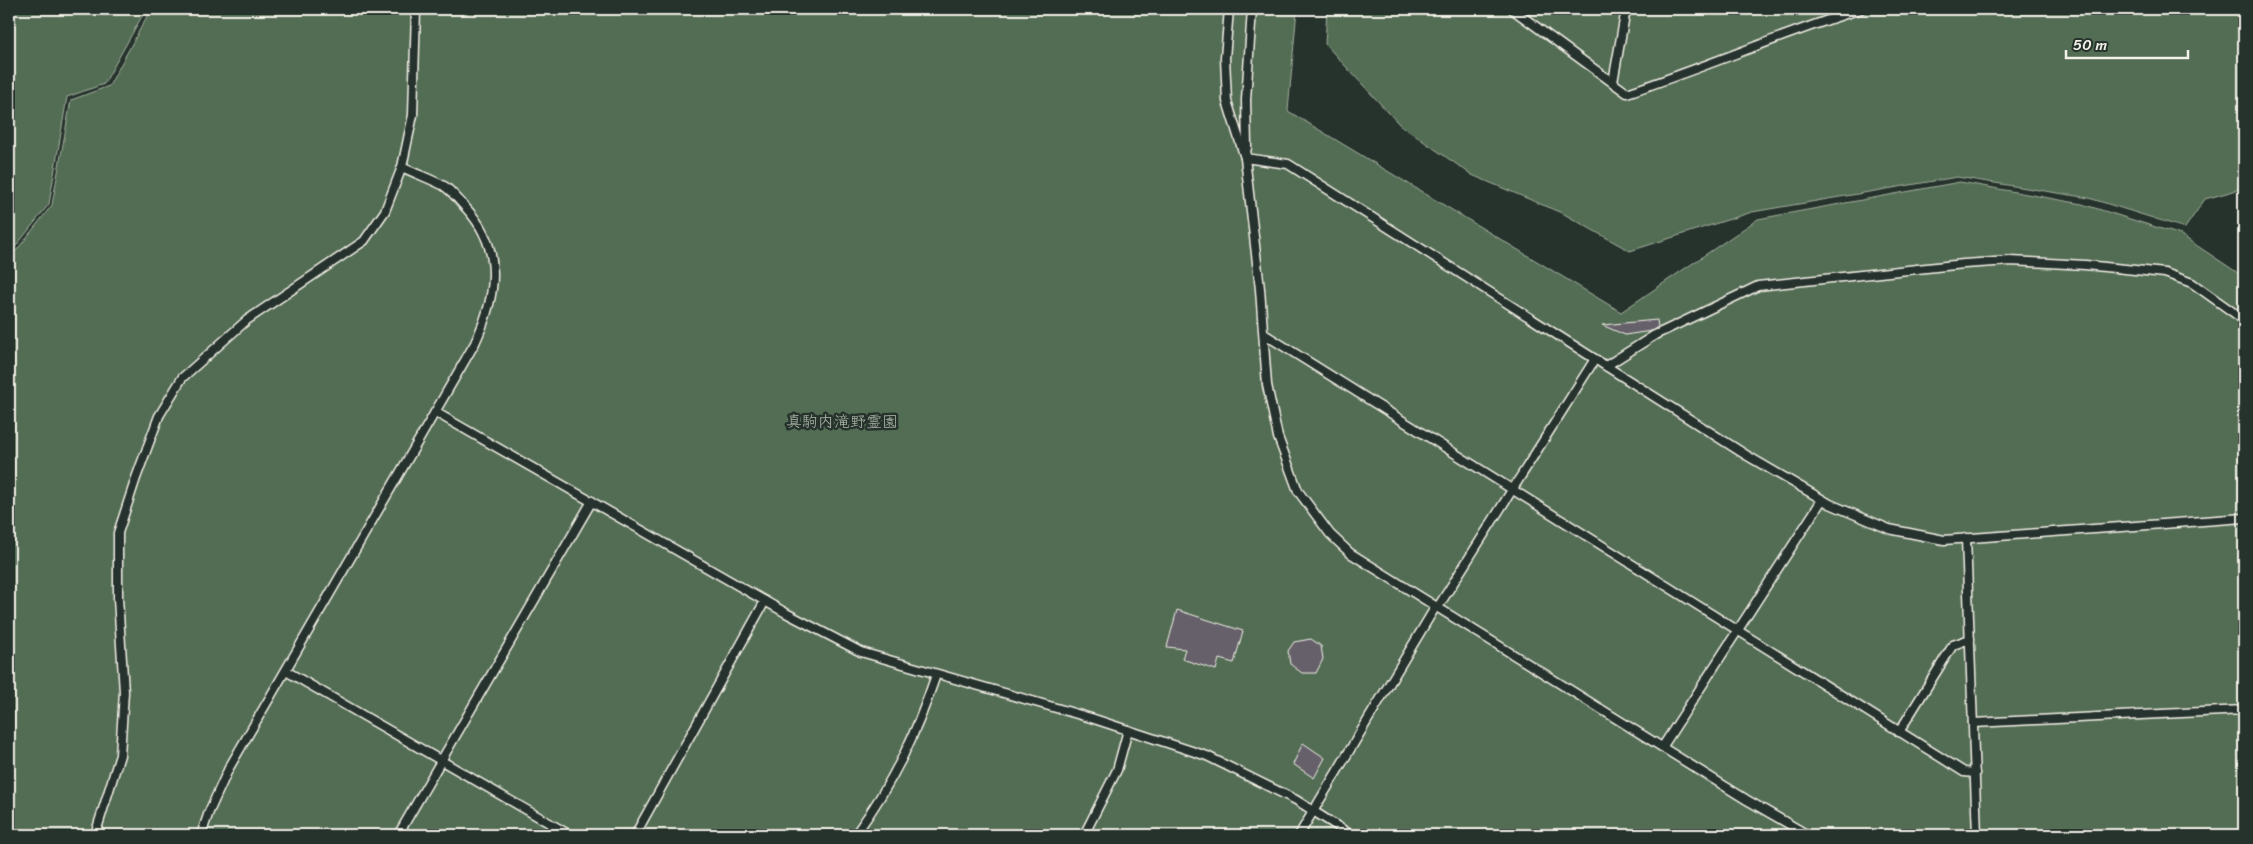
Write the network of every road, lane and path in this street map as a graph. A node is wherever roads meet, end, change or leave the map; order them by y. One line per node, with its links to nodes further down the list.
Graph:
1 (416, 9): 9 (lane)
2 (1228, 9): 8 (lane)
3 (1252, 9): 8 (lane)
4 (1512, 9): 7 (lane)
5 (1626, 9): 7 (lane)
6 (1861, 9): 7 (lane)
7 (1613, 82)
8 (1245, 158): 11 (lane); 12 (lane)
9 (402, 167): 14 (lane); 34 (lane)
10 (2244, 320): 13 (lane)
11 (1264, 334): 15 (lane); 21 (lane)
12 (1595, 359): 13 (lane); 15 (lane)
13 (1606, 366): 16 (lane)
14 (435, 412): 17 (lane); 24 (lane)
15 (1512, 490): 21 (lane); 22 (lane)
16 (1822, 500): 19 (lane); 22 (lane)
17 (592, 501): 20 (lane); 31 (lane)
18 (2244, 518): 19 (lane)
19 (1966, 538): 23 (lane)
20 (765, 601): 25 (lane); 38 (lane)
21 (1437, 606): 30 (lane); 33 (lane)
22 (1737, 631): 29 (lane); 30 (lane)
23 (1970, 639): 27 (lane); 29 (lane)
24 (286, 671): 31 (lane); 35 (lane)
25 (936, 675): 28 (lane); 39 (lane)
26 (2244, 710): 27 (lane)
27 (1973, 723): 32 (lane)
28 (1128, 730): 33 (lane); 40 (lane)
29 (1899, 732): 32 (lane)
30 (1663, 746): 43 (lane)
31 (440, 761): 36 (lane); 37 (lane)
32 (1975, 773): 44 (lane)
33 (1314, 811): 41 (lane); 42 (lane)
34 (96, 835)
35 (201, 835)
36 (398, 835)
37 (570, 835)
38 (635, 835)
39 (855, 835)
40 (1084, 835)
41 (1299, 835)
42 (1351, 835)
43 (1808, 835)
44 (1978, 835)

